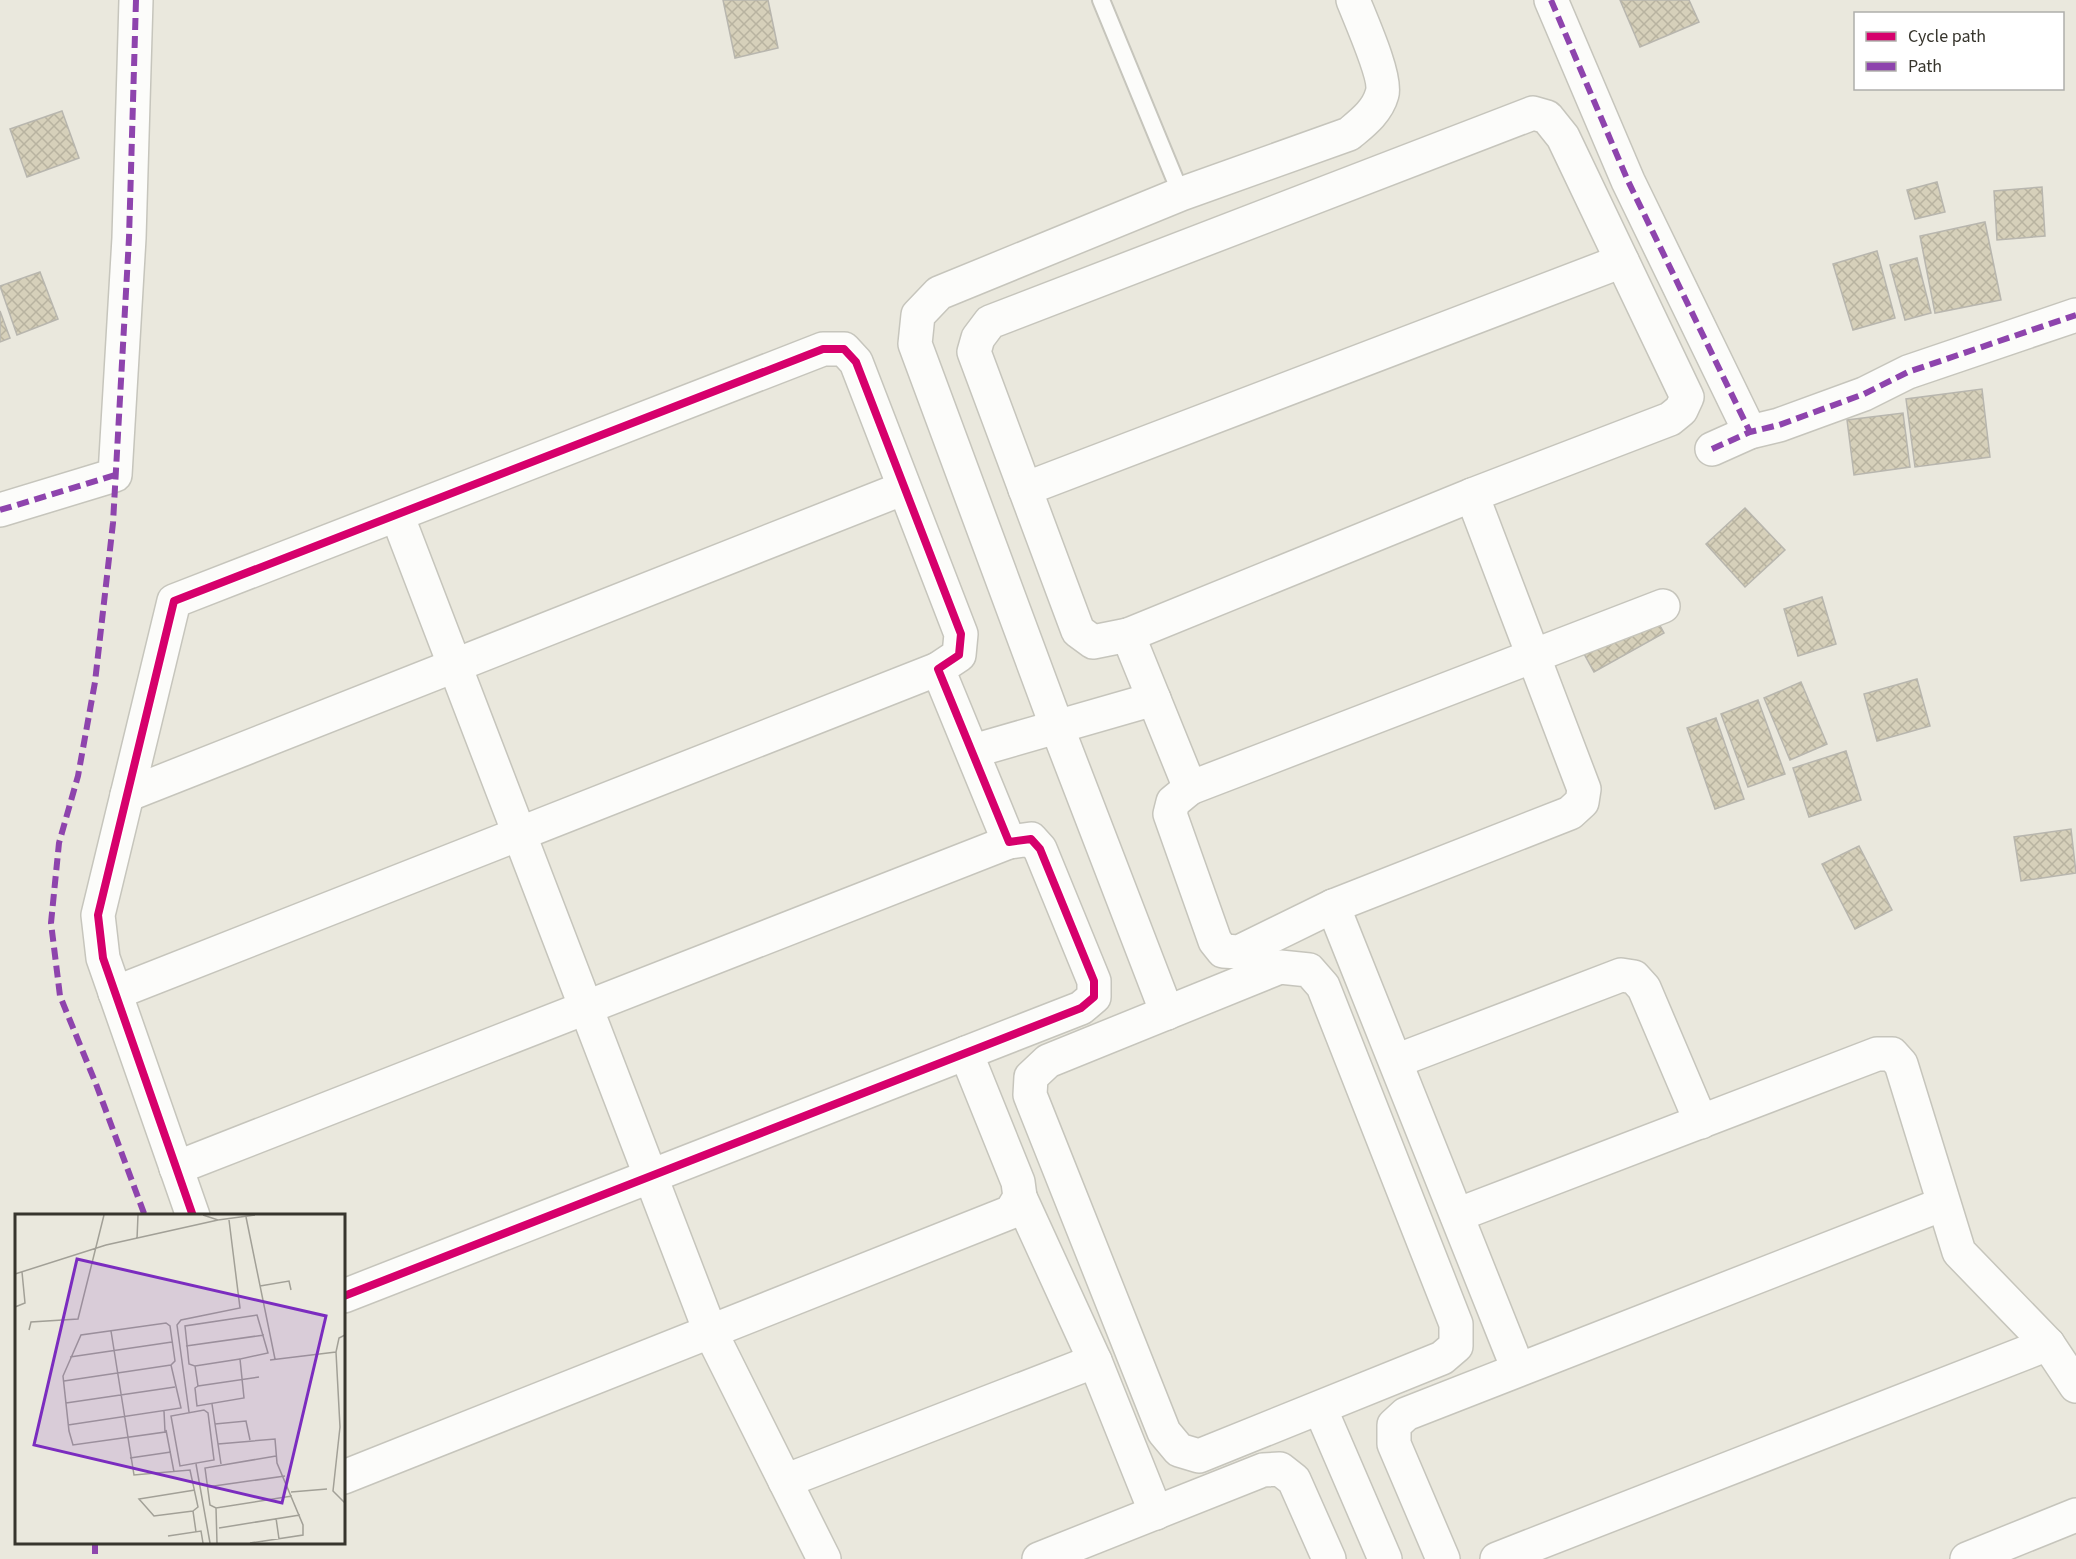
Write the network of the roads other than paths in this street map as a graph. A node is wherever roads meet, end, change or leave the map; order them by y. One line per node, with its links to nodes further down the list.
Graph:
1 (136, 0): 13 (street)
2 (1101, 0): 5 (lane)
3 (1353, 0): 5 (street)
4 (1551, 0): 8 (street)
5 (1182, 194): 21 (street)
6 (1622, 261): 11 (street); 11 (street); 12 (street)
7 (2076, 315): 8 (street)
8 (1750, 432): 9 (street)
9 (1712, 449)
10 (904, 488): 14 (street); 18 (street); 19 (street)
11 (1025, 489): 16 (street)
12 (1472, 495): 16 (street); 17 (street)
13 (0, 510)
14 (397, 515): 18 (street); 24 (street)
15 (1663, 606): 17 (street)
16 (1128, 635): 20 (street)
17 (1533, 656): 23 (street); 27 (street)
18 (454, 666): 24 (street); 25 (street)
19 (938, 669): 22 (street); 25 (street)
20 (1154, 699): 21 (street); 23 (street)
21 (1057, 727): 22 (street); 30 (street)
22 (973, 751): 26 (street)
23 (1190, 788): 27 (street)
24 (127, 795): 28 (street)
25 (519, 834): 28 (street); 29 (street)
26 (1009, 843): 29 (street); 31 (street)
27 (1333, 906): 32 (street)
28 (115, 993): 34 (street)
29 (586, 1008): 34 (street); 35 (street)
30 (1167, 1013): 46 (street); 46 (street)
31 (966, 1053): 35 (street); 36 (street)
32 (1396, 1061): 33 (street); 39 (street)
33 (1701, 1122): 37 (street); 39 (street)
34 (176, 1168): 38 (street)
35 (651, 1176): 40 (street); 41 (street)
36 (1020, 1197): 41 (street); 43 (street)
37 (1943, 1203): 42 (street); 44 (street)
38 (193, 1214)
39 (1457, 1215): 44 (street)
40 (345, 1296)
41 (710, 1331): 47 (street); 48 (street)
42 (2048, 1344): 45 (street); 56 (street)
43 (1095, 1361): 48 (street); 49 (street)
44 (1518, 1369): 55 (street)
45 (2076, 1386)
46 (1320, 1408): 54 (street)
47 (345, 1477)
48 (785, 1481): 51 (street)
49 (1156, 1513): 52 (street); 53 (street)
50 (2076, 1515): 57 (street)
51 (824, 1559)
52 (1039, 1559)
53 (1329, 1559)
54 (1385, 1559)
55 (1443, 1559)
56 (1497, 1559)
57 (1967, 1559)

